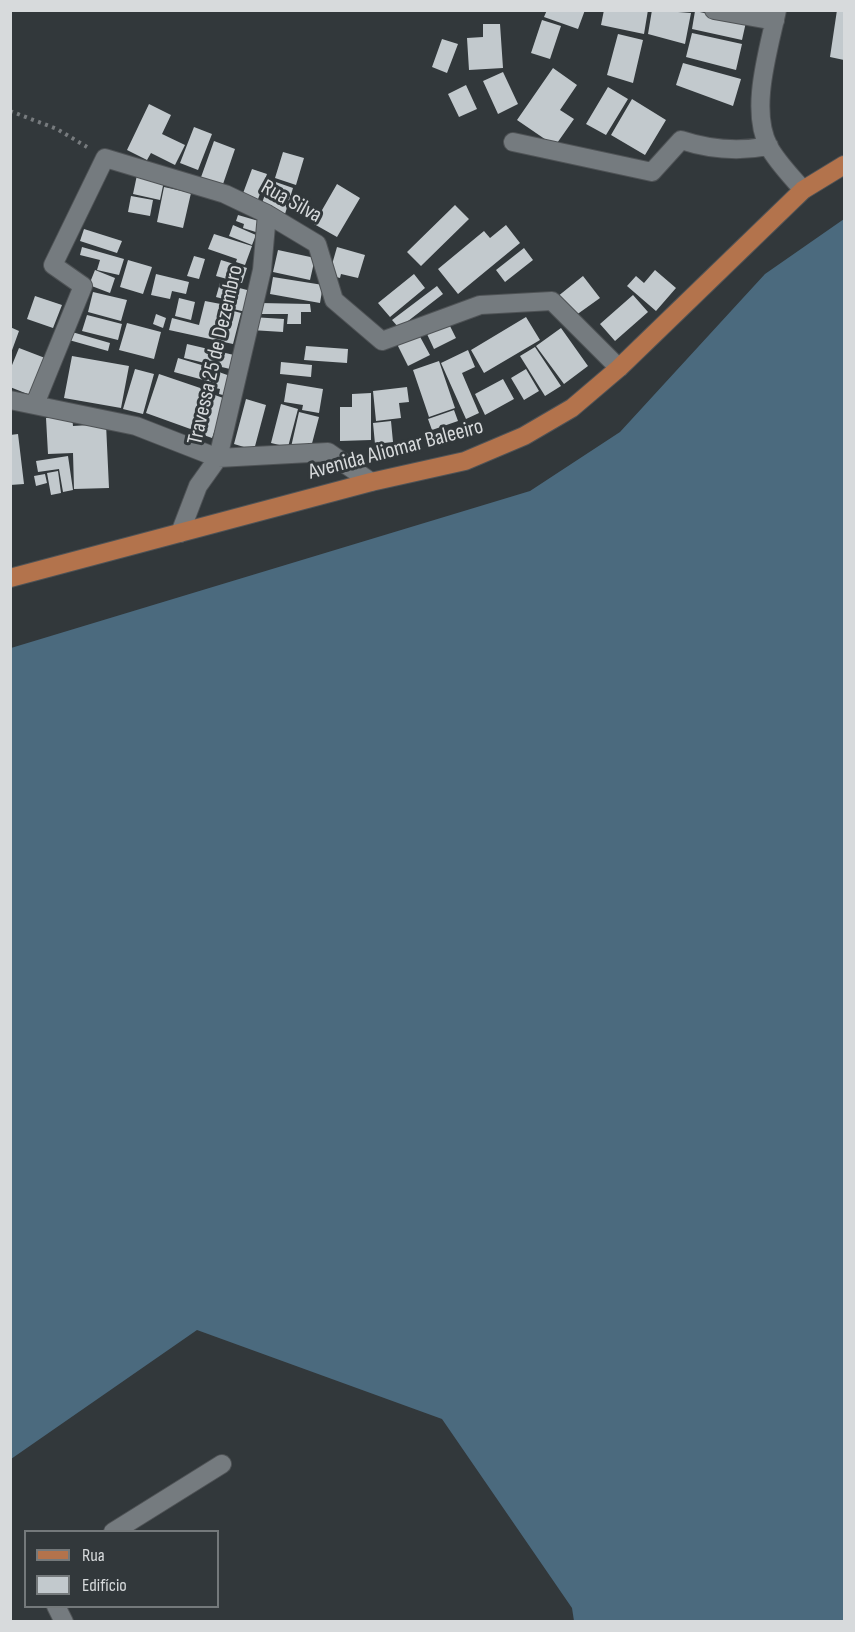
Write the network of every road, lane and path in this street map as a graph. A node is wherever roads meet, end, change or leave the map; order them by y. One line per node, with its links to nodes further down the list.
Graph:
1 (714, 10): 2 (street)
2 (776, 16): 5 (street)
3 (10, 111): 6 (path)
4 (513, 142): 5 (street)
5 (769, 146): 8 (street)
6 (105, 159): 9 (street, Rua Silva); 12 (street)
7 (844, 165): 8 (main road, Avenida Aliomar Baleeiro)
8 (803, 190): 10 (main road, Avenida Aliomar Baleeiro)
9 (267, 214): 10 (street, Rua Silva); 13 (street, Travessa 25 de Dezembro)
10 (619, 368): 14 (main road, Avenida Aliomar Baleeiro)
11 (10, 400): 12 (street)
12 (35, 404): 13 (street)
13 (218, 458): 14 (street); 15 (street, Travessa 25 de Dezembro)
14 (371, 482): 15 (main road, Avenida Aliomar Baleeiro)
15 (180, 533): 16 (main road, Avenida Aliomar Baleeiro)
16 (10, 578)
17 (222, 1464): 18 (street)
18 (115, 1530)
19 (57, 1608): 20 (street)
20 (64, 1622)

